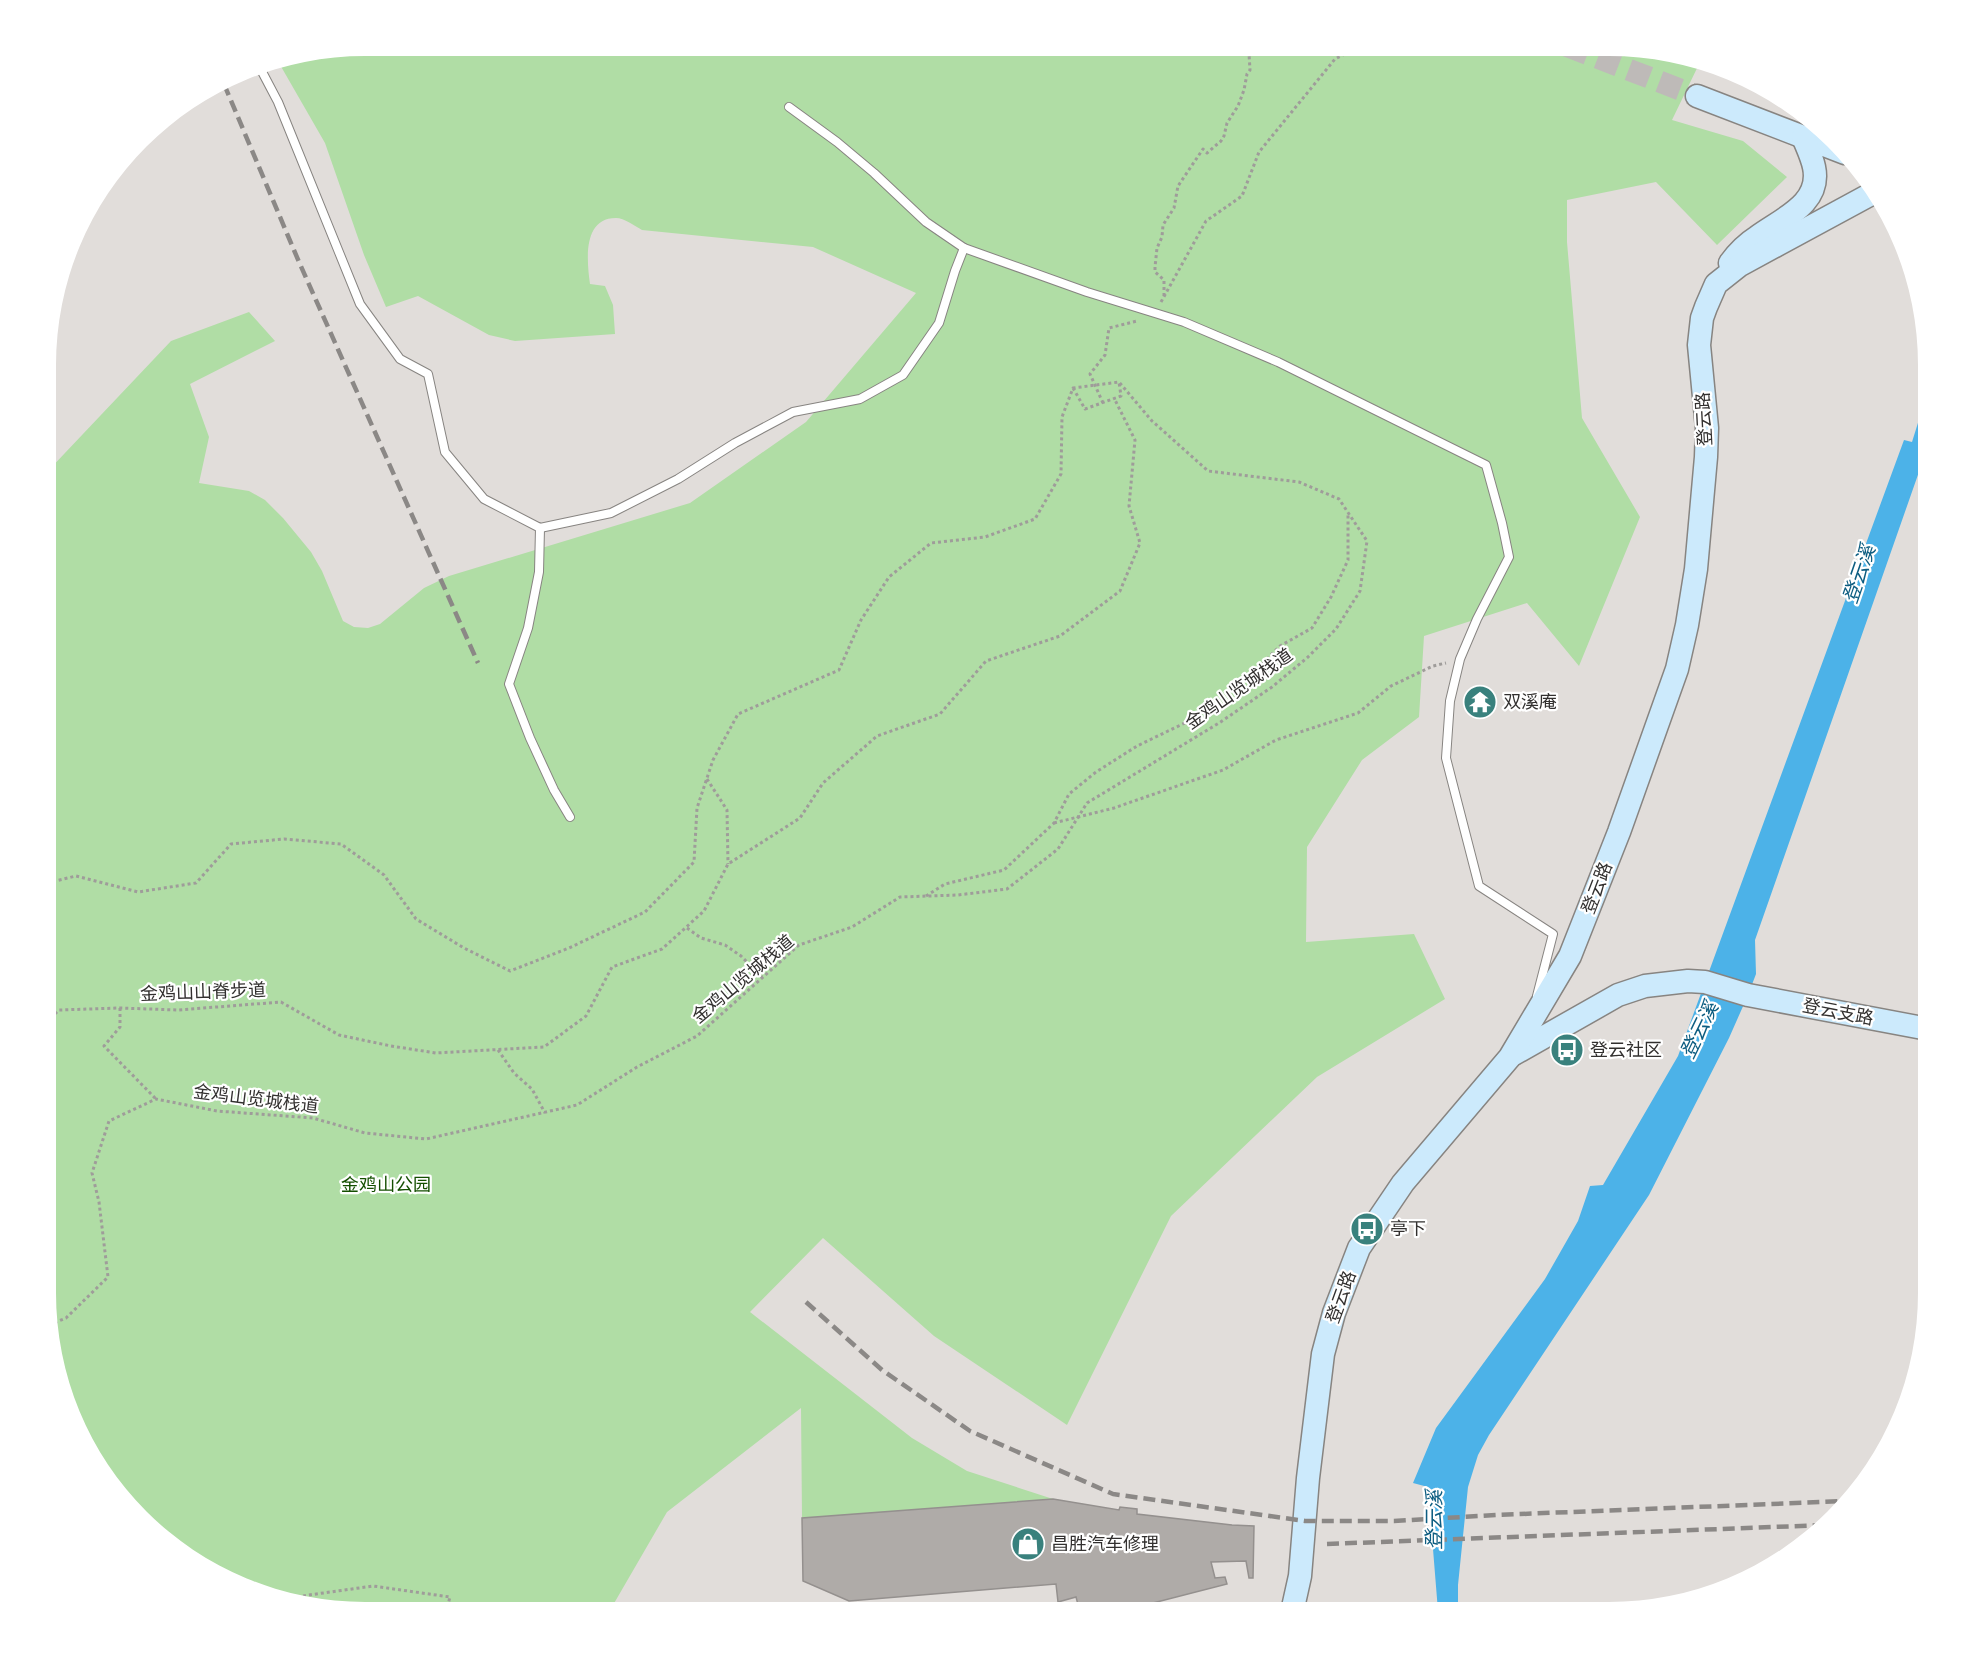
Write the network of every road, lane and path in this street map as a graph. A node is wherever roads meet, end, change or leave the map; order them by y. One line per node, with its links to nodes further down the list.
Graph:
1 (1249, 56): 13 (path)
2 (1342, 56): 13 (path)
3 (263, 73): 20 (lane)
4 (1697, 96): 6 (street)
5 (789, 107): 10 (lane)
6 (1803, 137): 7 (street); 11 (street)
7 (1827, 146)
8 (1863, 190): 11 (street)
9 (1867, 196): 12 (street, 登云路)
10 (964, 248): 14 (lane); 20 (lane)
11 (1732, 261): 12 (street)
12 (1716, 284): 32 (street, 登云路)
13 (1164, 297): 14 (path)
14 (1143, 309): 18 (path); 21 (lane)
15 (1119, 382): 16 (path, bridge); 17 (path); 19 (path, 金鸡山览城栈道, bridge)
16 (1073, 388): 18 (path); 22 (path, bridge)
17 (1114, 398): 18 (path); 25 (path)
18 (1103, 403)
19 (1348, 513): 24 (path); 27 (path, 金鸡山览城栈道, bridge)
20 (540, 528): 23 (lane)
21 (1460, 659): 24 (path); 32 (lane)
22 (707, 779): 25 (path); 26 (path, bridge)
23 (570, 817)
24 (1054, 823): 27 (path)
25 (728, 864): 28 (path, 金鸡山山脊步道)
26 (56, 881)
27 (926, 896): 29 (path, 金鸡山览城栈道, bridge)
28 (686, 927): 29 (path); 34 (path, 金鸡山山脊步道)
29 (762, 977): 37 (path, 金鸡山览城栈道, bridge)
30 (120, 1008): 31 (path, 金鸡山山脊步道); 34 (path, 金鸡山山脊步道); 36 (path)
31 (56, 1013)
32 (1534, 1019): 35 (street, 登云路)
33 (1918, 1027): 35 (street, 登云支路)
34 (498, 1050): 37 (path)
35 (1510, 1057): 41 (street, 登云路)
36 (156, 1099): 37 (path, 金鸡山览城栈道, bridge); 38 (path, bridge)
37 (545, 1113)
38 (57, 1322)
39 (303, 1596): 40 (path)
40 (449, 1602)
41 (1294, 1602)

